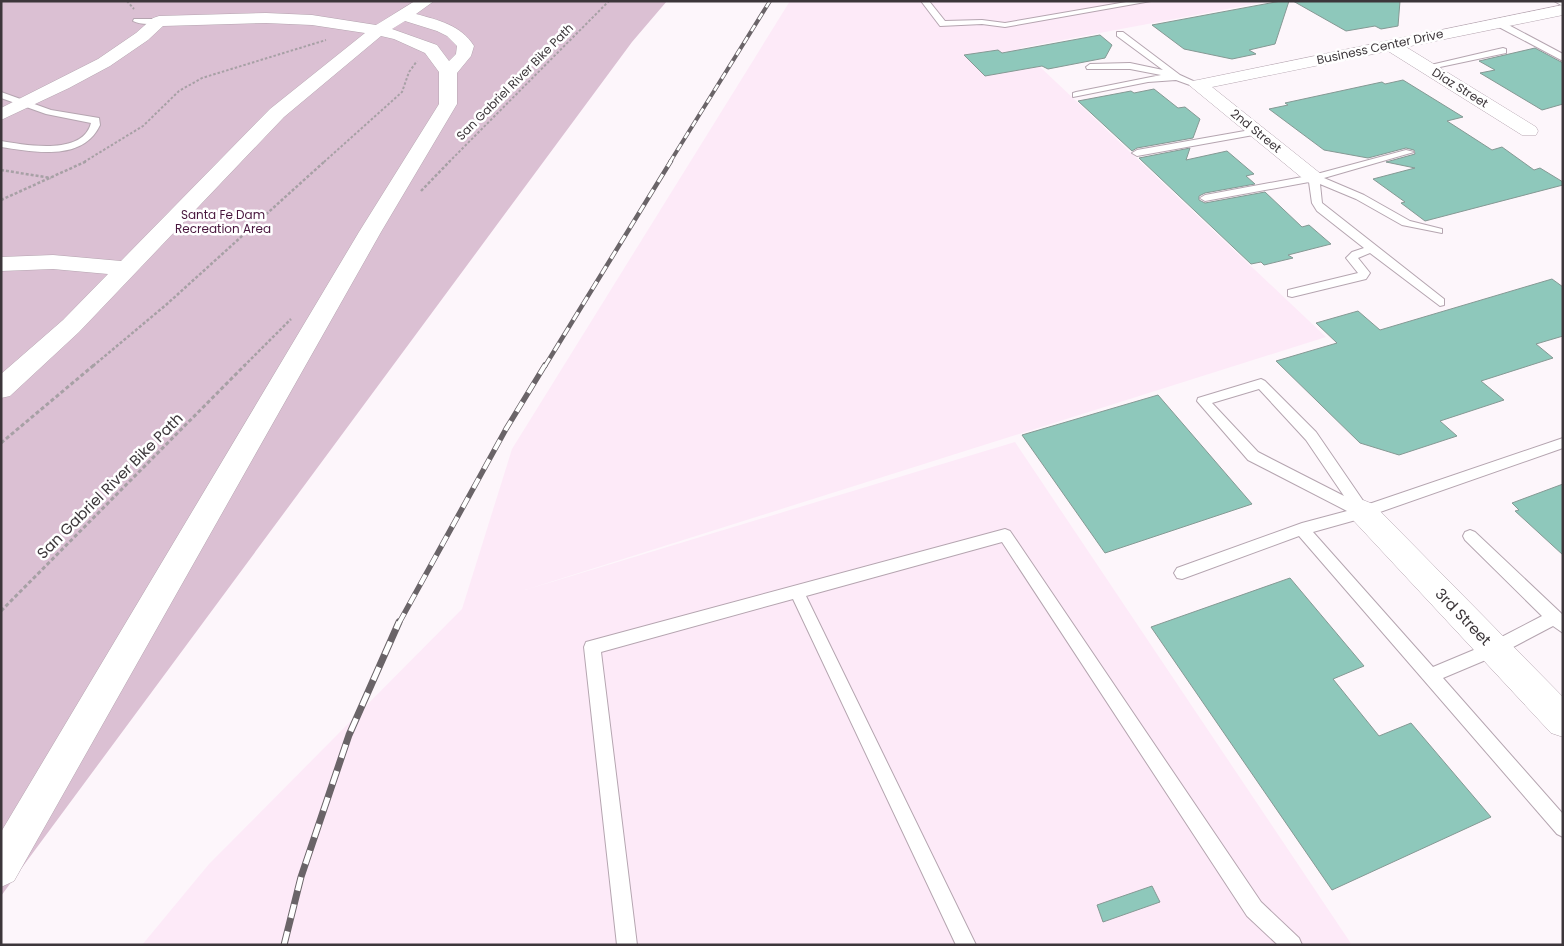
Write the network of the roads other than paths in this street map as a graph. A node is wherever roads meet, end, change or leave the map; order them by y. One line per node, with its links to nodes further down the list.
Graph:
1 (426, 1): 7 (street)
2 (925, 1): 3 (lane)
3 (1147, 1)
4 (1558, 1): 5 (lane)
5 (1563, 4)
6 (1563, 10): 10 (street, Business Center Drive)
7 (403, 16): 11 (street); 18 (street)
8 (159, 21): 9 (lane); 11 (street); 23 (street)
9 (137, 22)
10 (1498, 23): 13 (street, Business Center Drive); 15 (lane)
11 (379, 30): 18 (street); 35 (street)
12 (1120, 34): 19 (lane)
13 (1390, 45): 17 (street, Diaz Street); 20 (street, Business Center Drive)
14 (1503, 51): 17 (lane)
15 (1563, 58)
16 (1090, 67): 19 (lane)
17 (1426, 67): 25 (street, Diaz Street)
18 (448, 72): 50 (street)
19 (1177, 77): 20 (lane); 22 (lane)
20 (1198, 85): 26 (street, 2nd Street)
21 (1, 95): 23 (lane)
22 (1076, 95)
23 (23, 104): 24 (street); 27 (lane)
24 (1, 115)
25 (1529, 131)
26 (1256, 132): 29 (lane); 30 (street, 2nd Street)
27 (1, 144)
28 (1409, 152): 30 (lane)
29 (1137, 153)
30 (1314, 178): 31 (lane); 32 (lane); 33 (lane)
31 (1206, 198)
32 (1438, 231)
33 (1372, 249): 36 (lane); 37 (lane)
34 (1, 264): 35 (street)
35 (126, 269): 38 (street)
36 (1292, 293)
37 (1440, 302)
38 (1, 390)
39 (1563, 443): 40 (lane)
40 (1363, 512): 40 (lane); 41 (lane); 46 (street, 3rd Street)
41 (1302, 529): 43 (lane); 47 (lane)
42 (1470, 536): 45 (lane)
43 (1182, 573)
44 (797, 592): 51 (lane); 52 (lane); 53 (lane)
45 (1558, 622): 46 (lane)
46 (1494, 649): 47 (lane); 48 (street, 3rd Street)
47 (1430, 676): 49 (lane)
48 (1563, 721)
49 (1563, 828)
50 (1, 868)
51 (628, 945)
52 (966, 945)
53 (1292, 945)

